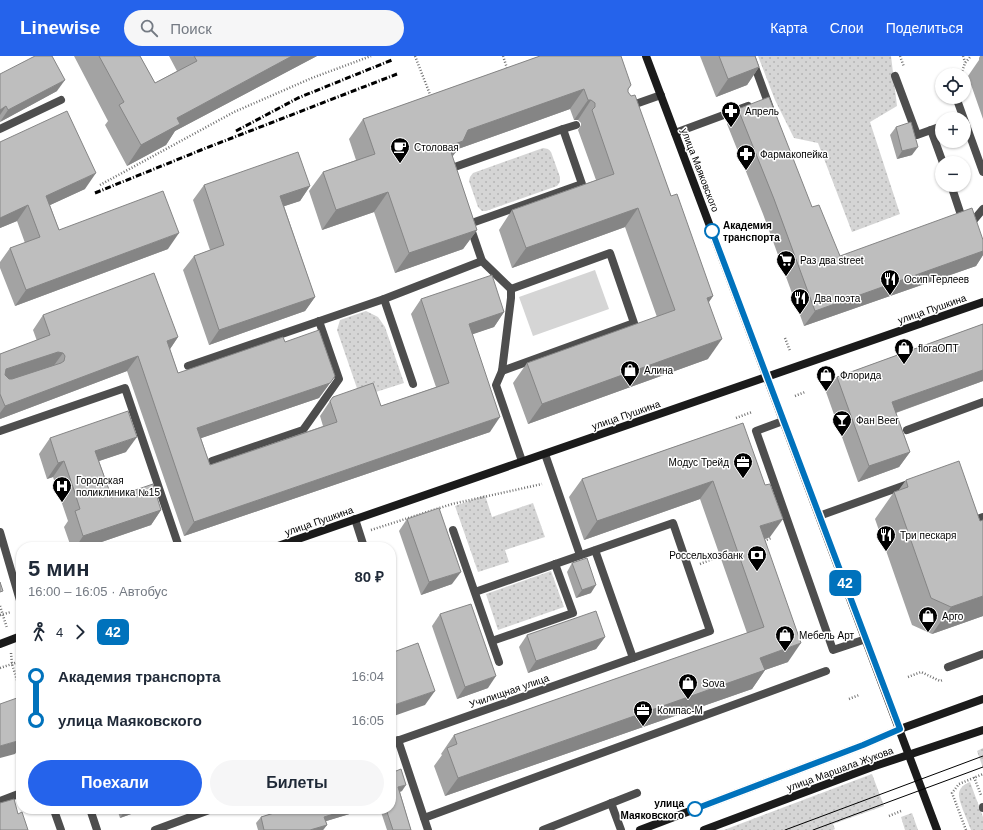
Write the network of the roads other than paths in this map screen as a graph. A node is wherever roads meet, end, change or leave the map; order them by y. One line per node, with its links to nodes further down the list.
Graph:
1 (646, 56): 4 (main road, улица Маяковского)
2 (751, 56): 6 (street)
3 (895, 76): 13 (street)
4 (661, 94): 7 (street); 14 (main road, улица Маяковского)
5 (61, 100): 10 (street)
6 (760, 102): 8 (street); 14 (street)
7 (619, 110)
8 (773, 114)
9 (576, 125): 12 (street)
10 (0, 128)
11 (935, 129): 13 (street)
12 (563, 130): 18 (street); 21 (street)
13 (931, 130): 16 (street)
14 (675, 133): 28 (main road, улица Маяковского)
15 (971, 142): 17 (street)
16 (940, 156)
17 (983, 172)
18 (454, 183)
19 (953, 192): 20 (street)
20 (983, 209)
21 (482, 262): 22 (street); 23 (street)
22 (511, 289): 27 (street); 27 (street)
23 (384, 299): 25 (street); 29 (street)
24 (983, 302): 28 (main road, улица Пушкина)
25 (319, 321): 26 (street); 36 (street)
26 (188, 366)
27 (502, 371): 35 (street)
28 (766, 377): 31 (main road, улица Маяковского); 34 (main road, улица Пушкина)
29 (412, 384)
30 (983, 402): 32 (street)
31 (783, 422): 38 (main road, улица Маяковского); 53 (street)
32 (907, 430)
33 (0, 431): 44 (street)
34 (545, 454): 35 (main road, улица Пушкина); 48 (street)
35 (522, 461): 41 (main road, улица Пушкина)
36 (212, 462)
37 (921, 479): 38 (street)
38 (819, 516): 53 (main road, улица Маяковского)
39 (983, 517): 40 (street)
40 (961, 518)
41 (355, 519): 45 (main road, улица Пушкина); 46 (street)
42 (453, 530): 51 (street)
43 (0, 532): 50 (street)
44 (177, 542)
45 (289, 542)
46 (362, 542)
47 (595, 550): 48 (street); 57 (street); 57 (street, Училищная улица)
48 (580, 555): 49 (street)
49 (555, 564): 51 (street); 54 (street)
50 (16, 587)
51 (475, 592): 54 (street)
52 (16, 638): 55 (main road)
53 (866, 639): 62 (main road, улица Маяковского)
54 (492, 641): 58 (street)
55 (0, 644)
56 (983, 654): 59 (street)
57 (633, 658): 64 (street, Училищная улица)
58 (499, 662)
59 (948, 667)
60 (826, 671): 74 (street)
61 (983, 699): 62 (main road, улица Маршала Жукова)
62 (900, 729): 66 (main road, улица Маяковского); 81 (main road, улица Маршала Жукова)
63 (983, 730): 66 (main road, улица Маршала Жукова)
64 (396, 741)
65 (396, 744): 74 (street)
66 (909, 755): 82 (main road, улица Маршала Жукова); 83 (main road, улица Маяковского)
67 (637, 793): 70 (street)
68 (16, 795): 69 (street)
69 (0, 801)
70 (611, 803): 79 (street); 80 (street)
71 (55, 814): 75 (street)
72 (92, 814): 76 (street)
73 (198, 814): 77 (street)
74 (424, 818): 78 (street)
75 (61, 830)
76 (97, 830)
77 (155, 830)
78 (428, 830)
79 (543, 830)
80 (621, 830)
81 (640, 830)
82 (704, 830)
83 (937, 830)

